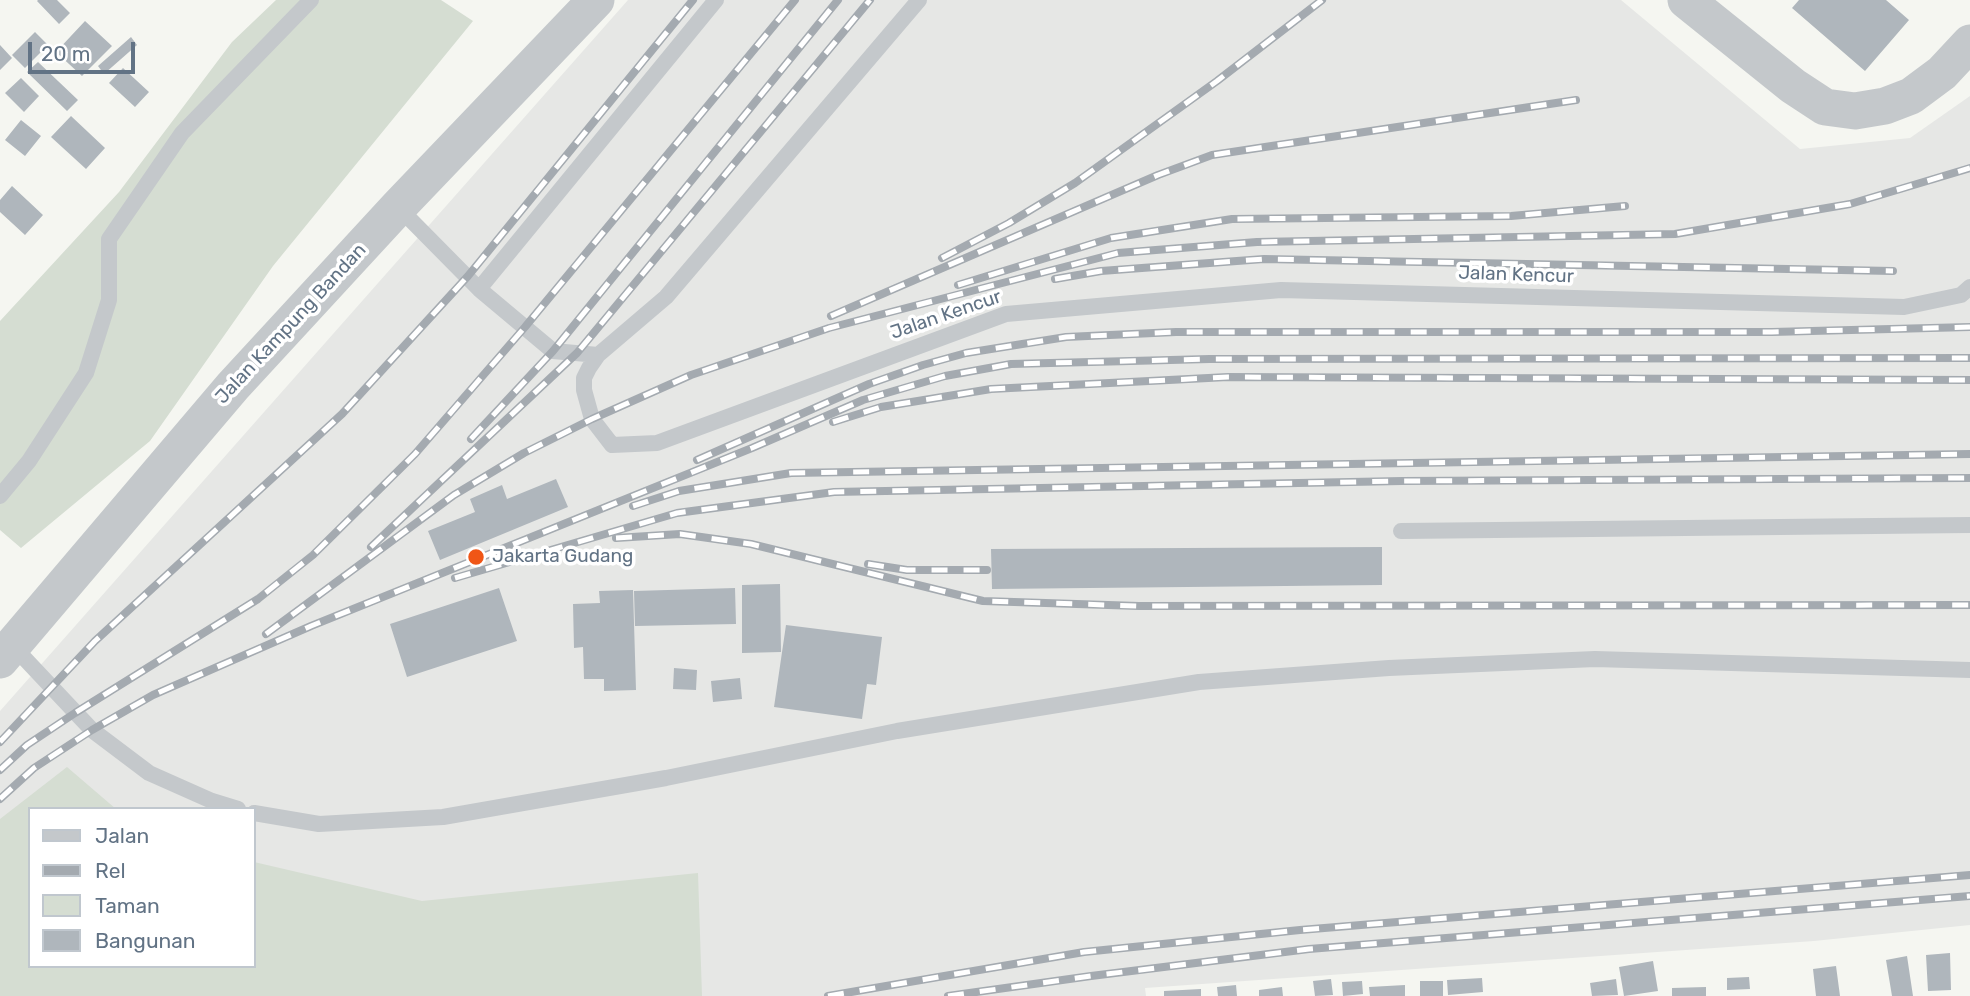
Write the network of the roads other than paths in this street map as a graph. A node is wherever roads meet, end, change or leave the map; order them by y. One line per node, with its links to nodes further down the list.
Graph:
1 (311, 0): 11 (lane)
2 (596, 0): 7 (street, Jalan Kampung Bandan)
3 (716, 0): 9 (lane)
4 (919, 0): 10 (lane, Jalan Kencur)
5 (1686, 0): 6 (street)
6 (1970, 43)
7 (398, 207): 9 (lane); 14 (street, Jalan Kampung Bandan)
8 (1970, 287): 10 (lane, Jalan Kencur)
9 (479, 289): 10 (lane)
10 (598, 355)
11 (0, 496)
12 (1970, 525): 13 (lane)
13 (1401, 531)
14 (6, 653): 16 (lane)
15 (1970, 670): 17 (lane)
16 (232, 807)
17 (256, 813)

